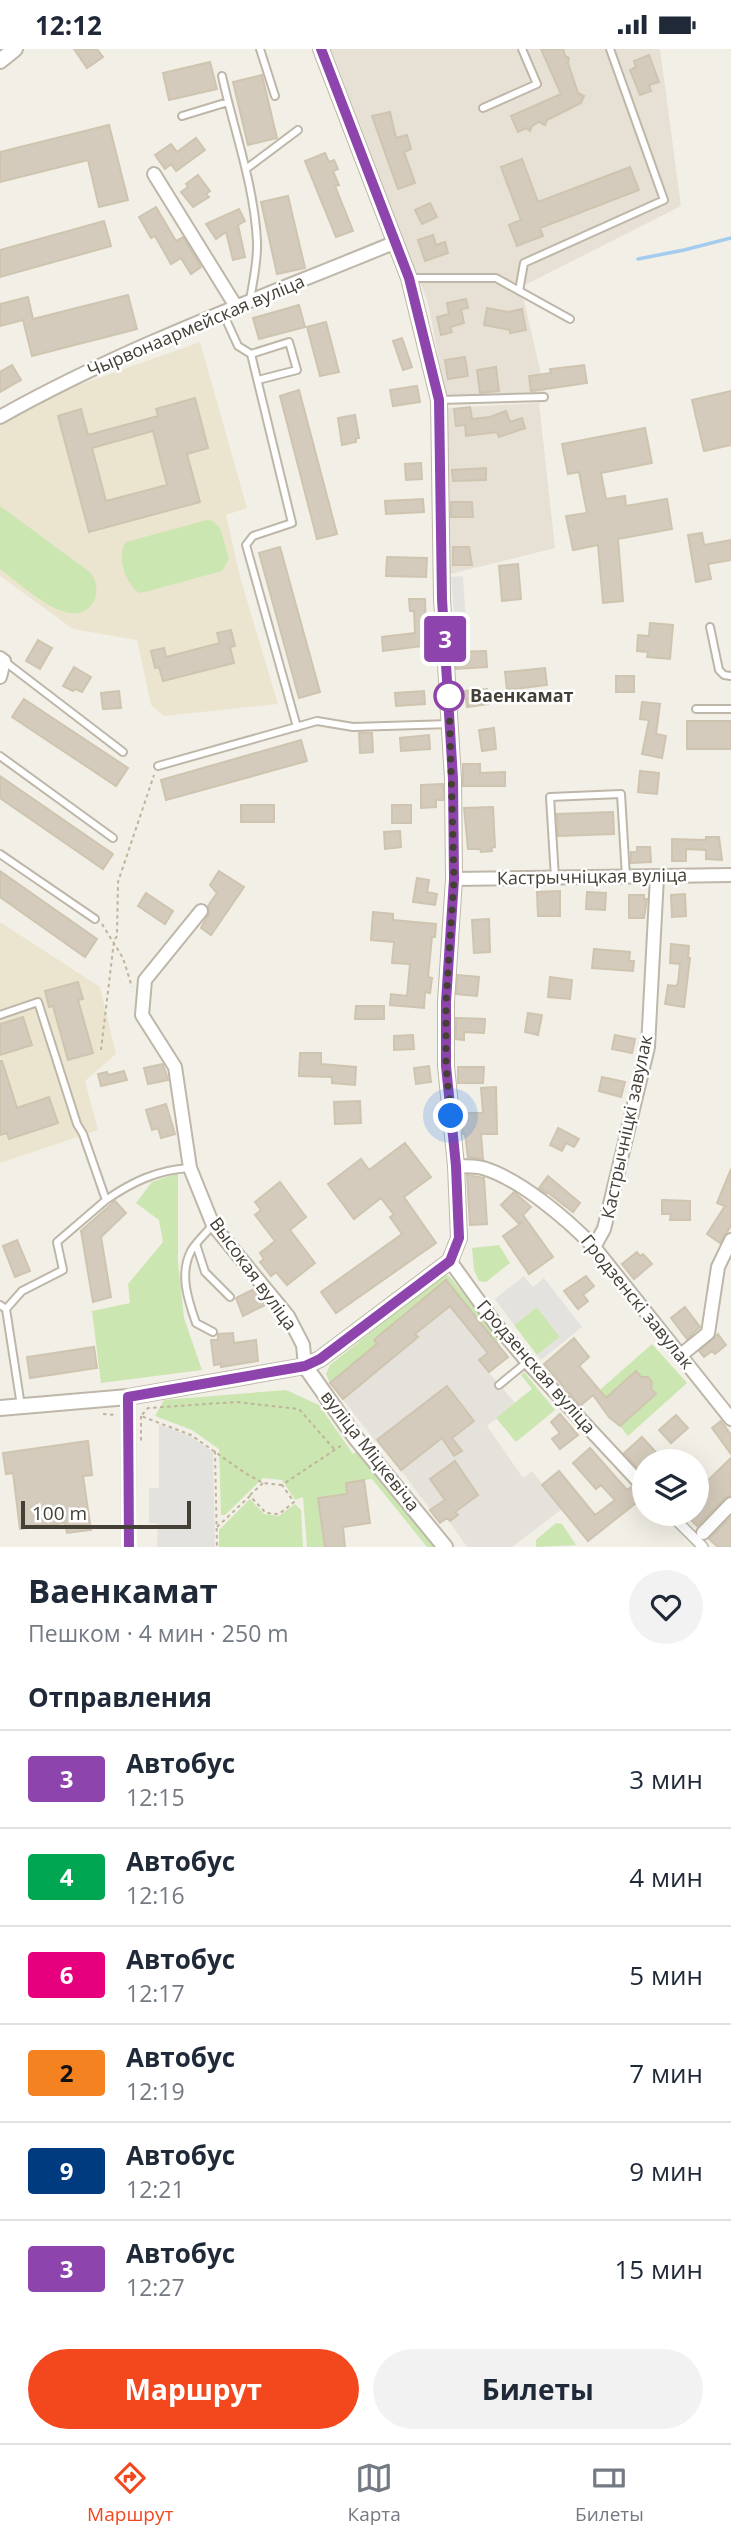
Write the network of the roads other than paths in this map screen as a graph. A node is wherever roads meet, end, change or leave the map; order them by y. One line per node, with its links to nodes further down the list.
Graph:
1 (15, 49): 6 (street)
2 (260, 49): 8 (lane)
3 (321, 49): 15 (street)
4 (522, 49): 10 (lane)
5 (610, 49): 17 (lane)
6 (0, 61)
7 (222, 76): 9 (lane)
8 (275, 96)
9 (228, 102): 11 (lane); 13 (lane)
10 (483, 108)
11 (182, 116)
12 (298, 130): 13 (lane)
13 (246, 169): 18 (lane)
14 (154, 173): 18 (street)
15 (396, 242): 16 (street); 18 (street, Чырвонаармейская вуліца)
16 (409, 278): 17 (lane); 24 (street)
17 (519, 291): 20 (lane)
18 (243, 305): 19 (street, Чырвонаармейская вуліца)
19 (223, 313): 21 (lane); 25 (street, Чырвонаармейская вуліца)
20 (570, 319)
21 (251, 354): 22 (lane); 22 (lane)
22 (258, 380): 33 (lane)
23 (544, 397): 24 (lane)
24 (439, 400): 32 (street)
25 (0, 417)
26 (710, 627): 28 (lane)
27 (2, 660): 29 (street); 34 (lane)
28 (731, 676)
29 (0, 677)
30 (695, 709): 31 (lane)
31 (731, 709)
32 (451, 724): 33 (lane); 43 (street)
33 (297, 727): 36 (lane)
34 (123, 752)
35 (0, 756): 37 (lane)
36 (158, 766)
37 (113, 838)
38 (0, 854): 45 (lane)
39 (731, 875): 41 (street, Кастрычніцкая вуліца)
40 (626, 877): 41 (street, Кастрычніцкая вуліца); 42 (street, Кастрычніцкая вуліца); 42 (lane)
41 (657, 877): 53 (street, Кастрычніцкі завулак)
42 (555, 878): 43 (street, Кастрычніцкая вуліца)
43 (454, 879): 47 (street)
44 (201, 911): 48 (street, Высокая вуліца)
45 (95, 919)
46 (0, 1015): 49 (lane)
47 (456, 1166): 53 (street, Гродзенскі завулак); 54 (street)
48 (190, 1168): 49 (lane); 50 (street, Высокая вуліца)
49 (106, 1200): 56 (lane)
50 (214, 1225): 52 (lane); 60 (street, Высокая вуліца)
51 (731, 1240): 58 (street)
52 (197, 1244): 55 (lane); 57 (lane)
53 (593, 1247): 58 (street, Гродзенскі завулак)
54 (450, 1261): 59 (street, Гродзенская вуліца); 60 (street)
55 (230, 1297)
56 (3, 1307): 63 (lane)
57 (213, 1332)
58 (681, 1355): 65 (street, Гродзенскі завулак)
59 (527, 1362): 61 (lane); 66 (street, Гродзенская вуліца)
60 (305, 1366): 62 (street); 71 (street, вуліца Міцкевіча)
61 (499, 1385)
62 (128, 1397): 63 (street); 70 (street)
63 (21, 1406): 64 (street)
64 (0, 1408)
65 (731, 1419)
66 (632, 1474)
67 (731, 1504): 69 (street)
68 (682, 1526): 72 (street)
69 (703, 1533)
70 (129, 1547)
71 (445, 1547)
72 (703, 1547)

